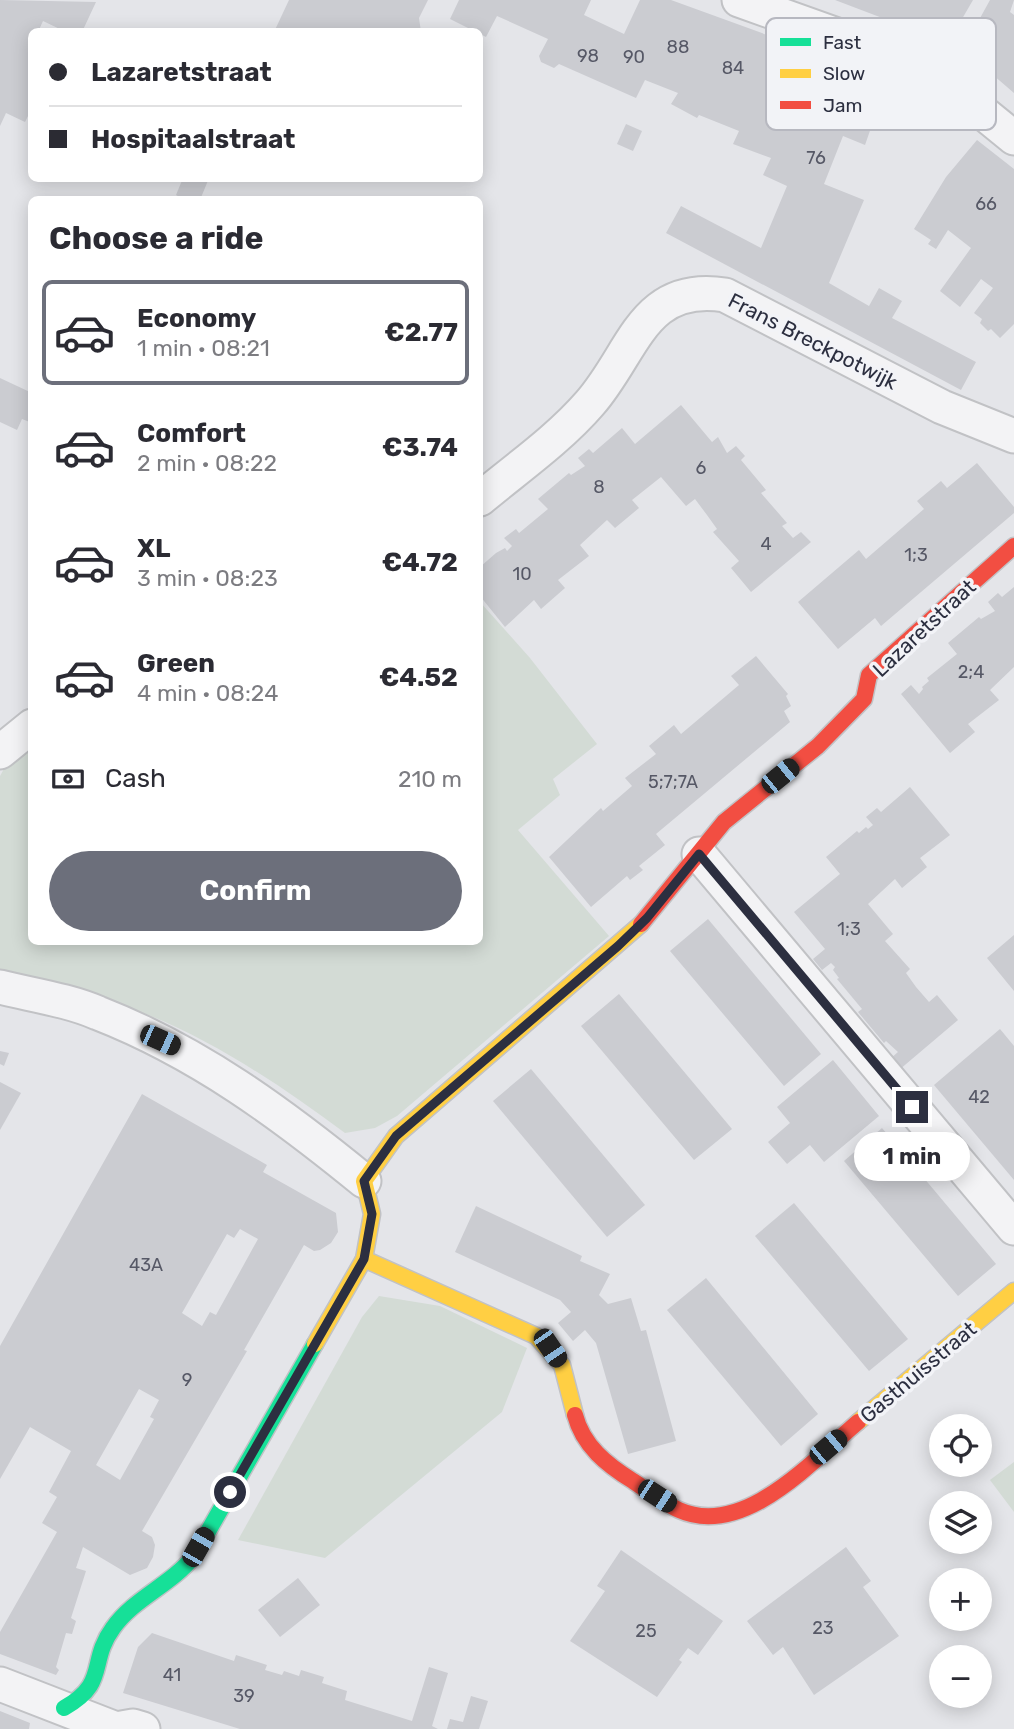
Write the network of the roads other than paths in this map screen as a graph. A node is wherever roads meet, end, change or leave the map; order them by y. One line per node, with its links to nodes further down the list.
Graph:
1 (739, 0): 2 (street)
2 (789, 18)
3 (996, 123): 4 (street)
4 (1014, 138)
5 (1014, 436): 6 (street, Frans Breckpotwijk)
6 (483, 496)
7 (1014, 546): 10 (street, Lazaretstraat)
8 (28, 729): 9 (street)
9 (0, 752)
10 (699, 854): 12 (street, Lazaretstraat); 13 (street)
11 (0, 987): 12 (street)
12 (364, 1181): 14 (street)
13 (1014, 1228)
14 (364, 1259): 15 (street, Gasthuisstraat); 17 (street)
15 (1014, 1291)
16 (0, 1684): 17 (street)
17 (63, 1719): 18 (street)
18 (143, 1729)

